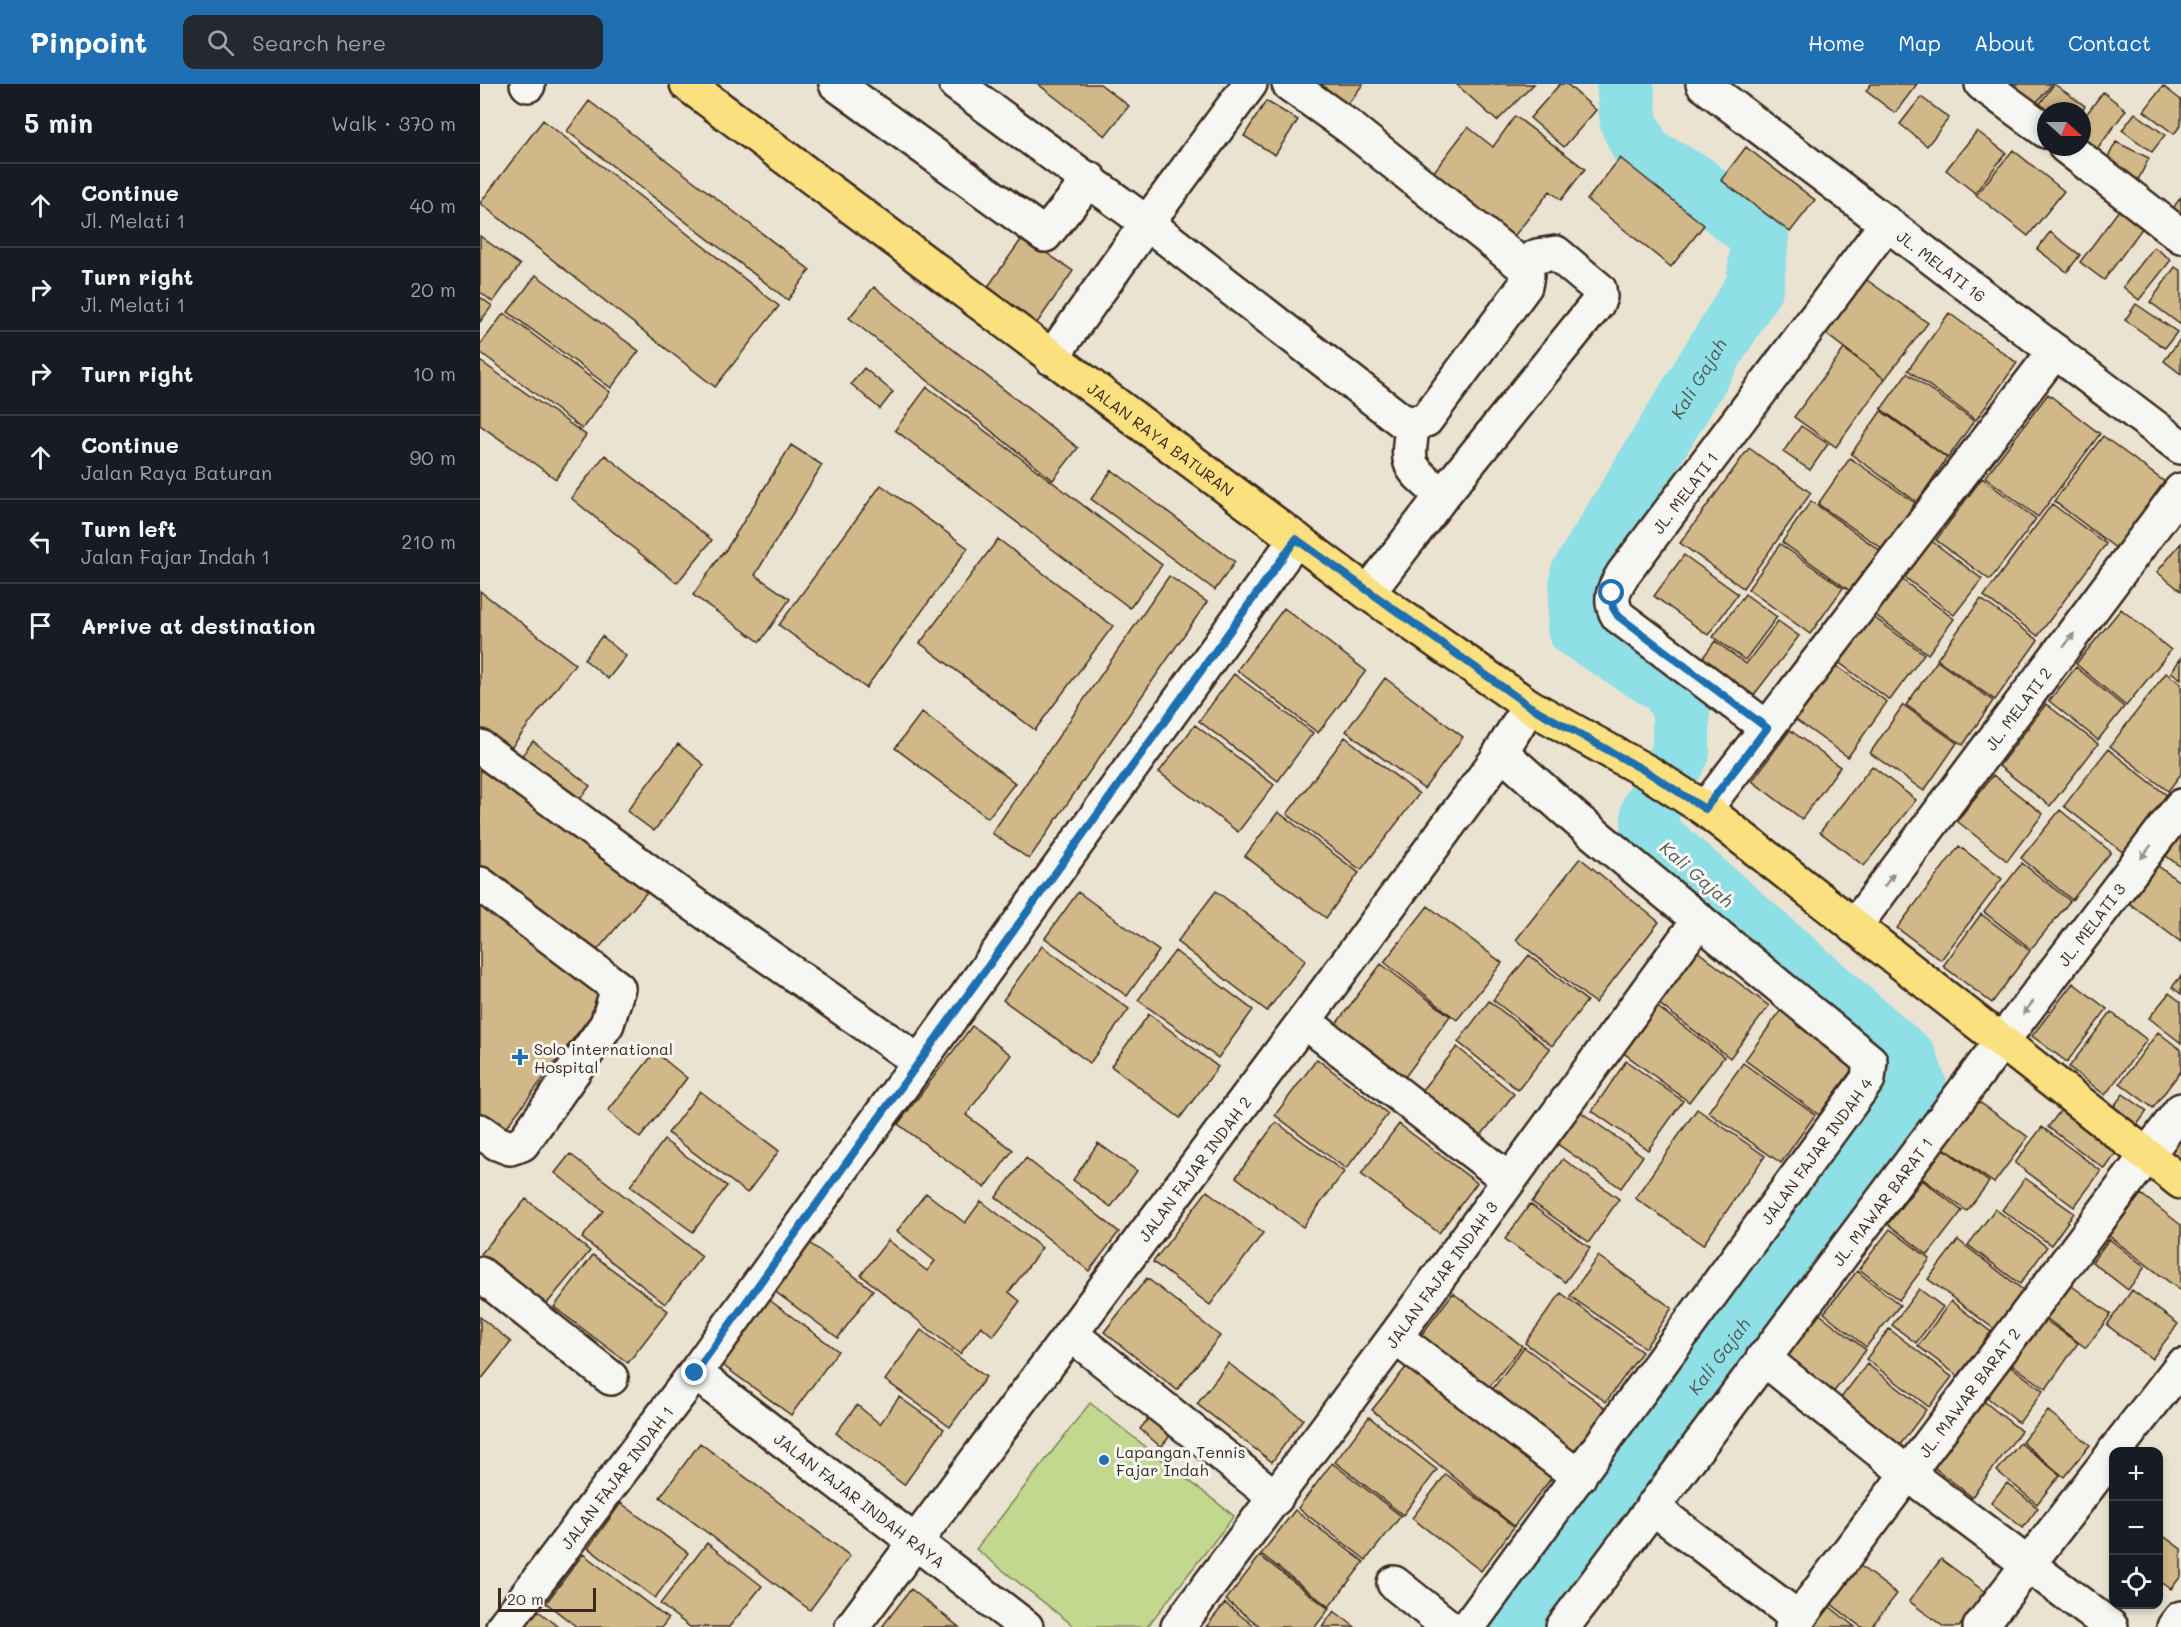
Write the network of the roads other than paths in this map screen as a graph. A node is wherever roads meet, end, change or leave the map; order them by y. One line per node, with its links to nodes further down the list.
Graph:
1 (687, 84): 16 (main road, JALAN RAYA BATURAN)
2 (836, 84): 10 (street)
3 (956, 84): 10 (street)
4 (1250, 84): 11 (street)
5 (1289, 84): 14 (street)
6 (1703, 84): 12 (street, JL. MELATI 16)
7 (1982, 84): 8 (street)
8 (2037, 124)
9 (2079, 156): 13 (street)
10 (1090, 179): 11 (street)
11 (1147, 223): 16 (street); 17 (street)
12 (1887, 223): 15 (street, JL. MELATI 16); 24 (street, JL. MELATI 1)
13 (2181, 236)
14 (1523, 266): 17 (street); 20 (street)
15 (2055, 351): 18 (street, JL. MELATI 16); 24 (street)
16 (1052, 358): 21 (main road, JALAN RAYA BATURAN)
17 (1413, 423): 20 (street)
18 (2181, 447)
19 (2181, 490): 31 (street, JL. MELATI 2, one-way to 19)
20 (1442, 496): 22 (street)
21 (1296, 539): 22 (main road, JALAN RAYA BATURAN); 34 (street, JALAN FAJAR INDAH 1)
22 (1368, 593): 23 (main road, JALAN RAYA BATURAN)
23 (1529, 706): 26 (street, JALAN FAJAR INDAH 2); 27 (main road, JALAN RAYA BATURAN)
24 (1767, 728): 27 (street)
25 (480, 747): 34 (street)
26 (1501, 752): 30 (street, JALAN FAJAR INDAH 4); 32 (street, JALAN FAJAR INDAH 2)
27 (1695, 802): 31 (main road, JALAN RAYA BATURAN)
28 (2181, 806): 33 (street, JL. MELATI 3, one-way to 33)
29 (480, 884): 36 (street)
30 (1699, 920): 38 (street, JALAN FAJAR INDAH 3); 50 (street, JALAN FAJAR INDAH 4)
31 (1854, 927): 33 (main road, JALAN RAYA BATURAN)
32 (1304, 1021): 38 (street); 41 (street, JALAN FAJAR INDAH 2)
33 (2000, 1043): 37 (main road, JALAN RAYA BATURAN); 43 (street, JL. MAWAR BARAT 1)
34 (918, 1061): 45 (street, JALAN FAJAR INDAH 1)
35 (2181, 1110): 37 (street, JL. MAWAR BARAT 2)
36 (480, 1131)
37 (2146, 1156): 39 (main road, JALAN RAYA BATURAN); 49 (street, JL. MAWAR BARAT 2)
38 (1509, 1180): 42 (street, JALAN FAJAR INDAH 3)
39 (2181, 1182)
40 (480, 1274): 46 (street)
41 (1072, 1335): 51 (street); 53 (street, JALAN FAJAR INDAH 2)
42 (1395, 1336): 50 (street); 51 (street, JALAN FAJAR INDAH 3)
43 (1764, 1358): 49 (street); 52 (street, JL. MAWAR BARAT 1)
44 (2181, 1366): 47 (street)
45 (695, 1373): 53 (street, JALAN FAJAR INDAH RAYA); 58 (street, JALAN FAJAR INDAH 1)
46 (611, 1378)
47 (2118, 1447)
48 (2109, 1458): 54 (street)
49 (1908, 1473): 54 (street); 57 (street, JL. MAWAR BARAT 2)
50 (1579, 1477): 63 (street, JALAN FAJAR INDAH 4)
51 (1276, 1498): 61 (street, JALAN FAJAR INDAH 3)
52 (1652, 1507): 57 (street); 64 (street, JL. MAWAR BARAT 1)
53 (915, 1544): 59 (street, JALAN FAJAR INDAH 2); 60 (street, JALAN FAJAR INDAH RAYA)
54 (2027, 1564): 65 (street); 66 (street)
55 (1394, 1583): 62 (street)
56 (2181, 1618): 67 (street)
57 (1795, 1623)
58 (503, 1627)
59 (852, 1627)
60 (1026, 1627)
61 (1178, 1627)
62 (1449, 1627)
63 (1468, 1627)
64 (1563, 1627)
65 (1980, 1627)
66 (2111, 1627)
67 (2174, 1627)

